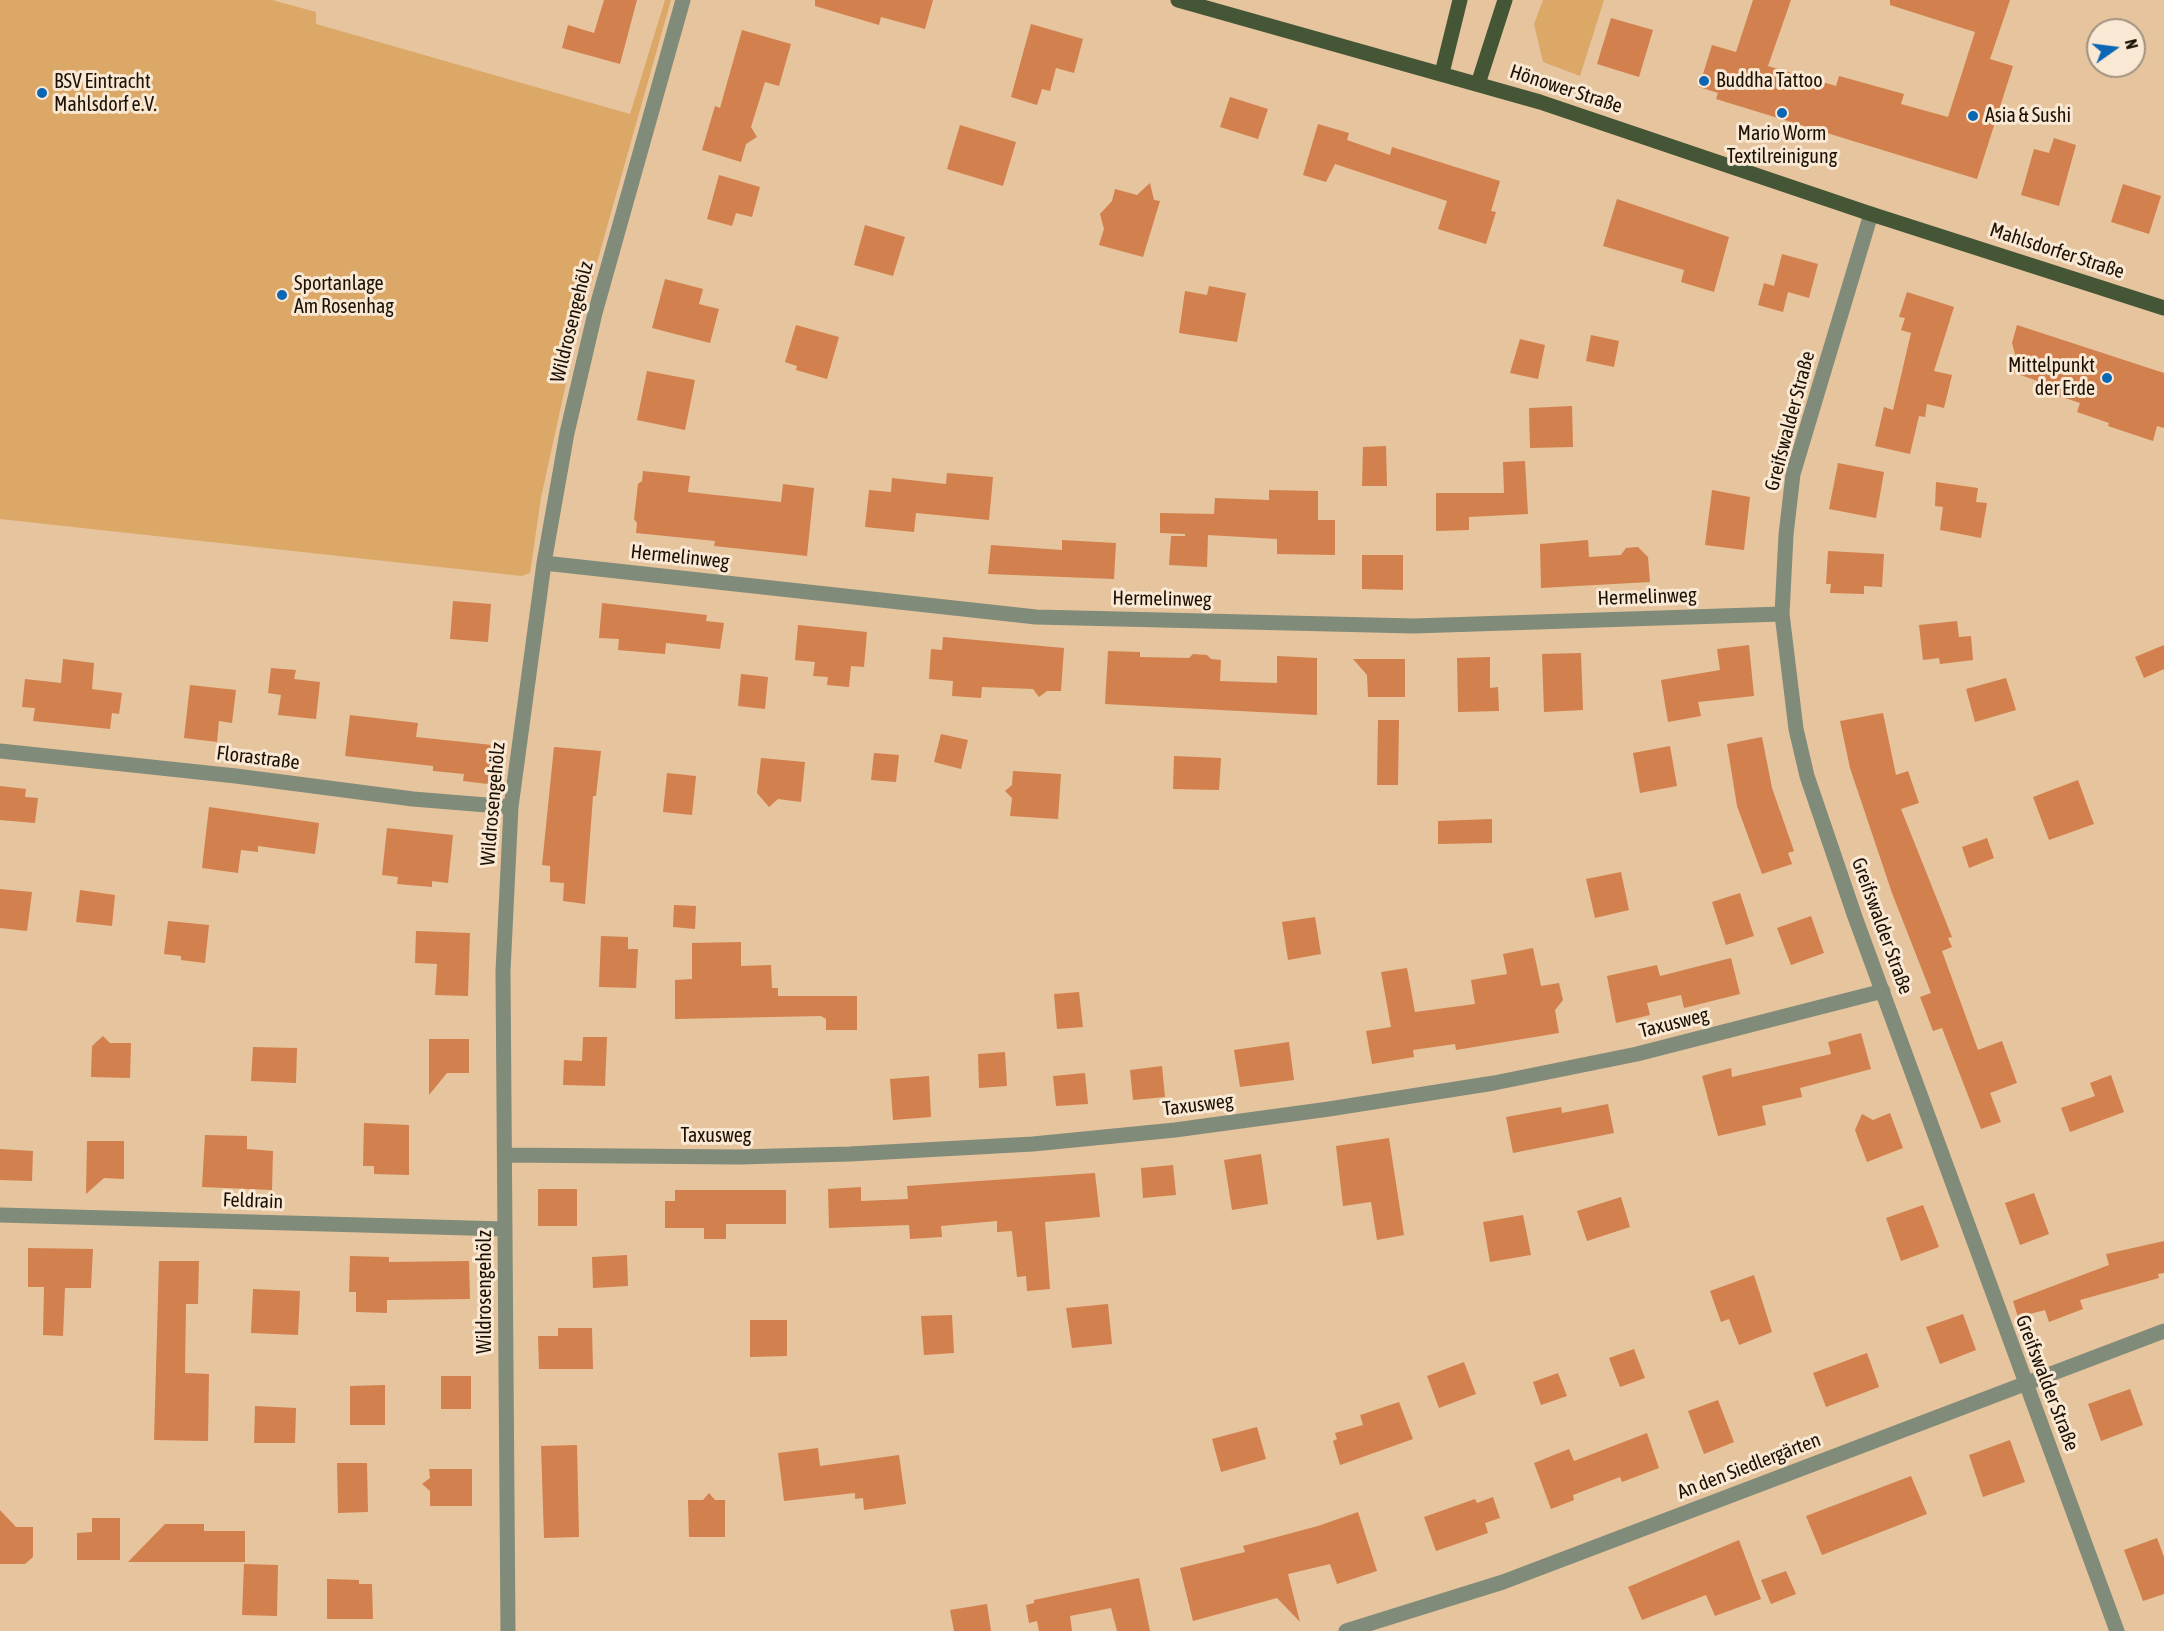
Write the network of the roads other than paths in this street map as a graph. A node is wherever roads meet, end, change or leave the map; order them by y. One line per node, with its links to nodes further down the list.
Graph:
1 (683, 0): 10 (street, Wildrosengehölz)
2 (1178, 0): 5 (main road, Hönower Straße)
3 (1460, 0): 5 (main road)
4 (1505, 0): 6 (main road)
5 (1442, 73): 6 (main road, Hönower Straße)
6 (1478, 84): 7 (main road, Hönower Straße)
7 (1871, 214): 8 (main road, Hönower Straße); 11 (street, Greifswalder Straße)
8 (1938, 235): 9 (main road, Mahlsdorfer Straße)
9 (2164, 308)
10 (544, 563): 11 (street, Hermelinweg); 13 (street, Wildrosengehölz)
11 (1782, 614): 14 (street, Greifswalder Straße)
12 (0, 751): 13 (street, Florastraße)
13 (511, 807): 15 (street, Wildrosengehölz)
14 (1883, 991): 15 (street, Taxusweg); 19 (street, Greifswalder Straße)
15 (505, 1155): 17 (street, Wildrosengehölz)
16 (0, 1215): 17 (street, Feldrain)
17 (505, 1229): 20 (street, Wildrosengehölz)
18 (2164, 1331): 19 (street, An den Siedlergärten)
19 (2024, 1383): 21 (street, An den Siedlergärten); 22 (street, Greifswalder Straße)
20 (508, 1631)
21 (1346, 1631)
22 (2117, 1631)

